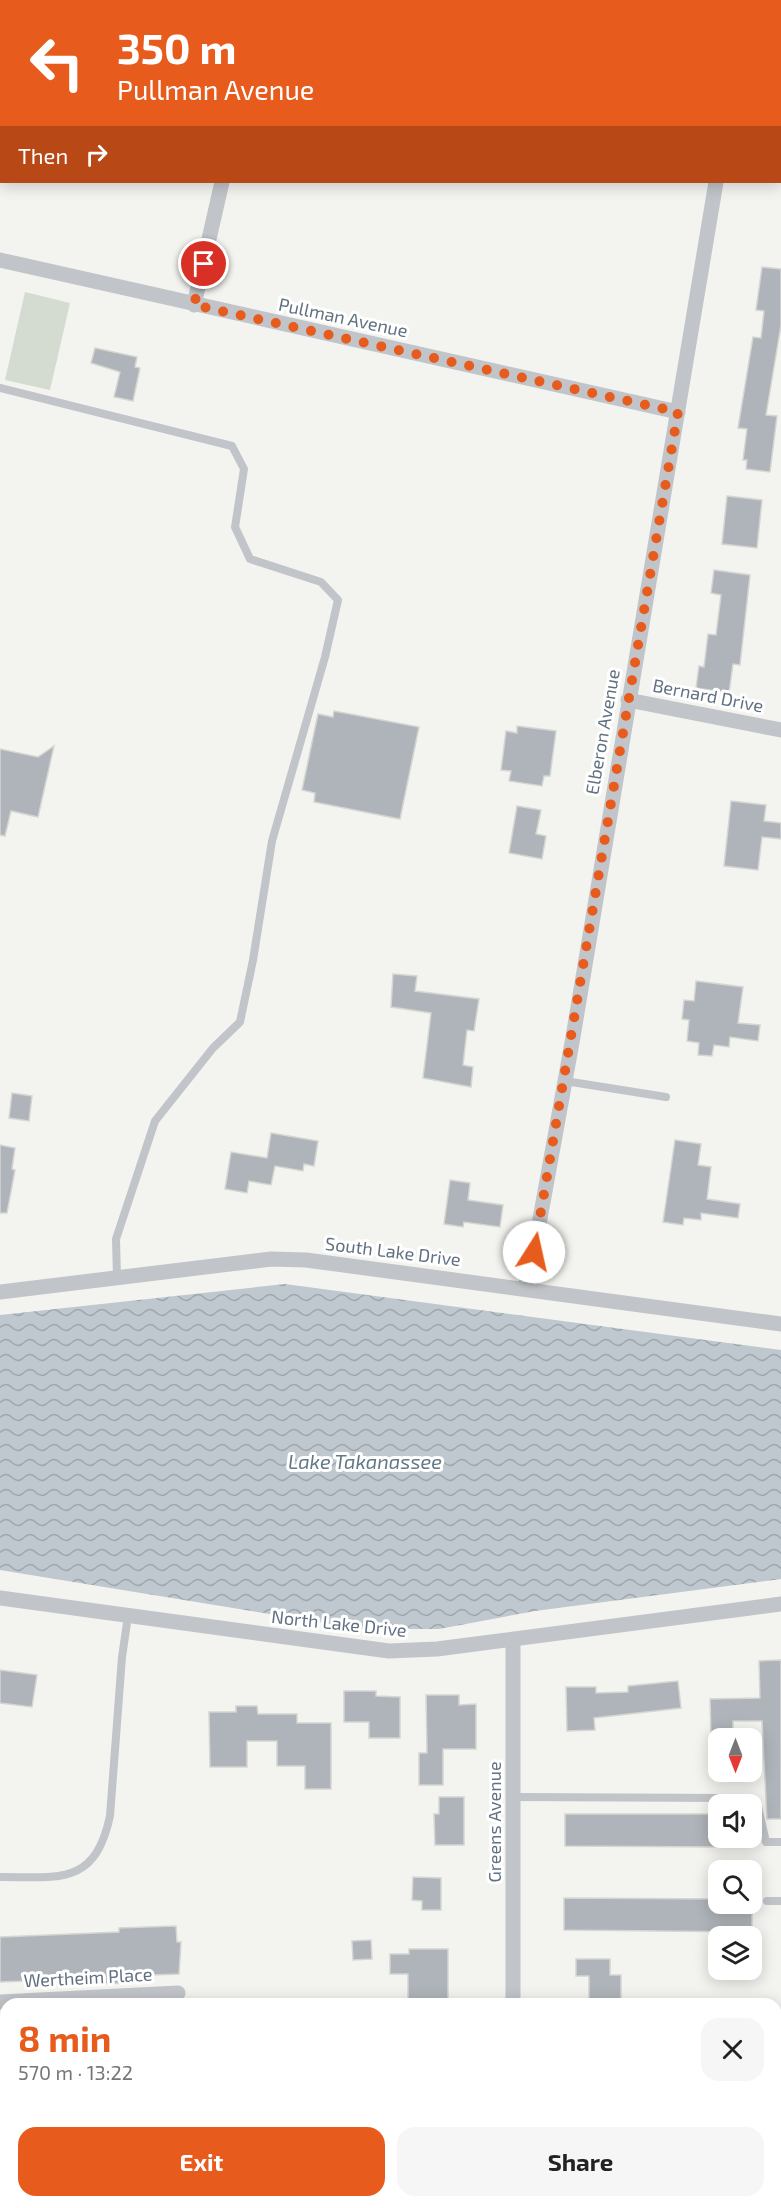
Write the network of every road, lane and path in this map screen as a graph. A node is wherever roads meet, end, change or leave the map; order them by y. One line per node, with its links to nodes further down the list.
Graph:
1 (222, 183): 4 (street)
2 (716, 183): 6 (street, Elberon Avenue)
3 (0, 260): 4 (street, Pullman Avenue)
4 (194, 305): 6 (street, Pullman Avenue)
5 (0, 388): 11 (lane)
6 (678, 412): 7 (street, Elberon Avenue)
7 (628, 700): 8 (street, Bernard Drive); 9 (street, Elberon Avenue)
8 (781, 730)
9 (565, 1081): 10 (lane); 12 (street, Elberon Avenue)
10 (666, 1097)
11 (117, 1278): 12 (street, South Lake Drive); 13 (street, South Lake Drive)
12 (525, 1288): 14 (street, South Lake Drive)
13 (0, 1292)
14 (781, 1324)
15 (0, 1598): 17 (street, North Lake Drive)
16 (781, 1604): 18 (street, North Lake Drive)
17 (128, 1616): 18 (street, North Lake Drive); 23 (lane)
18 (513, 1639): 19 (street, Greens Avenue)
19 (514, 1797): 20 (lane); 28 (street, Greens Avenue)
20 (708, 1798)
21 (762, 1824): 22 (lane)
22 (781, 1842)
23 (0, 1877)
24 (767, 1901): 25 (lane)
25 (781, 1901)
26 (178, 1993): 27 (street, Wertheim Place)
27 (79, 1998)
28 (513, 1998)

